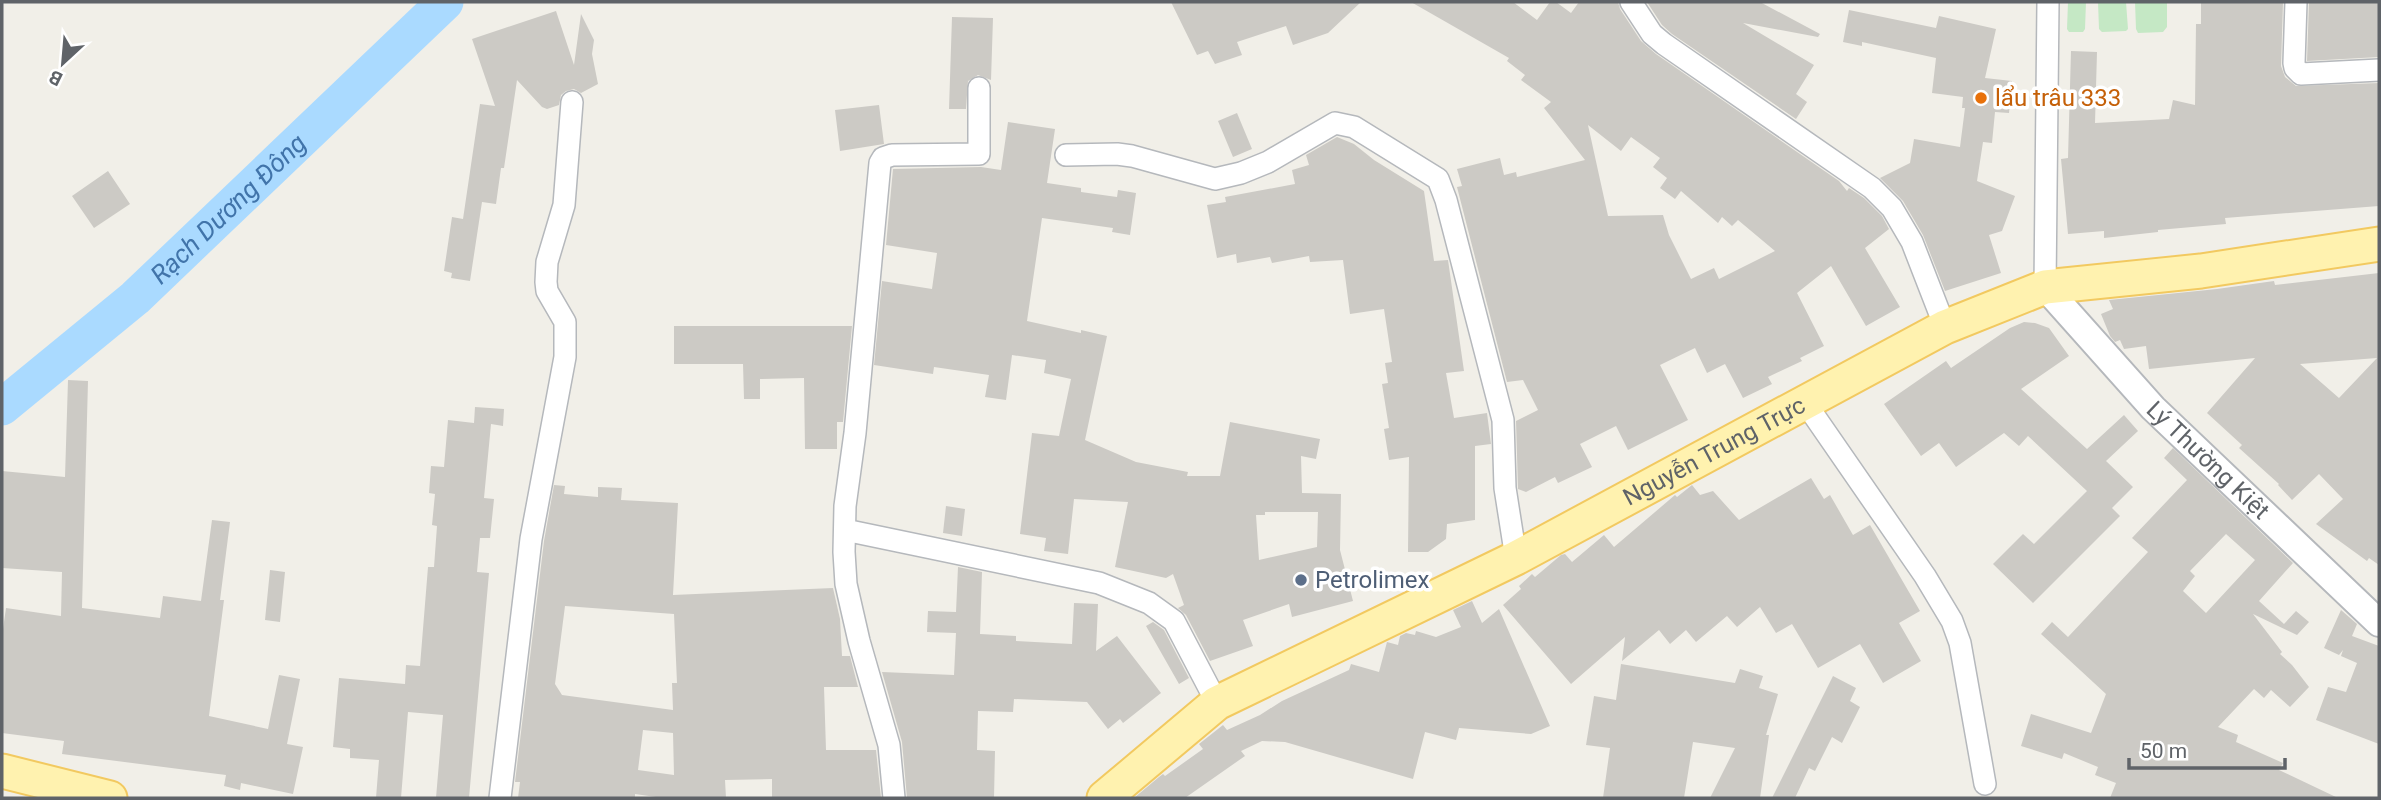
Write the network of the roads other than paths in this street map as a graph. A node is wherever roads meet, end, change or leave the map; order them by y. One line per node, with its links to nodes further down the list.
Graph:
1 (1631, 2): 10 (street)
2 (2048, 2): 9 (street)
3 (2296, 2): 4 (street)
4 (2379, 71)
5 (979, 88): 12 (street)
6 (572, 102): 19 (street)
7 (1066, 155): 13 (street)
8 (2379, 244): 9 (main road, Nguyễn Trung Trực)
9 (2045, 287): 10 (main road, Nguyễn Trung Trực); 14 (street, Lý Thường Kiệt)
10 (1945, 327): 11 (main road, Nguyễn Trung Trực)
11 (1804, 401): 13 (main road, Nguyễn Trung Trực); 17 (street)
12 (845, 530): 15 (street); 20 (street)
13 (1516, 558): 15 (main road, Nguyễn Trung Trực)
14 (2379, 623)
15 (1217, 703): 21 (main road, Nguyễn Trung Trực)
16 (2, 771): 18 (main road)
17 (1985, 784)
18 (110, 798)
19 (500, 798)
20 (894, 798)
21 (1104, 798)

